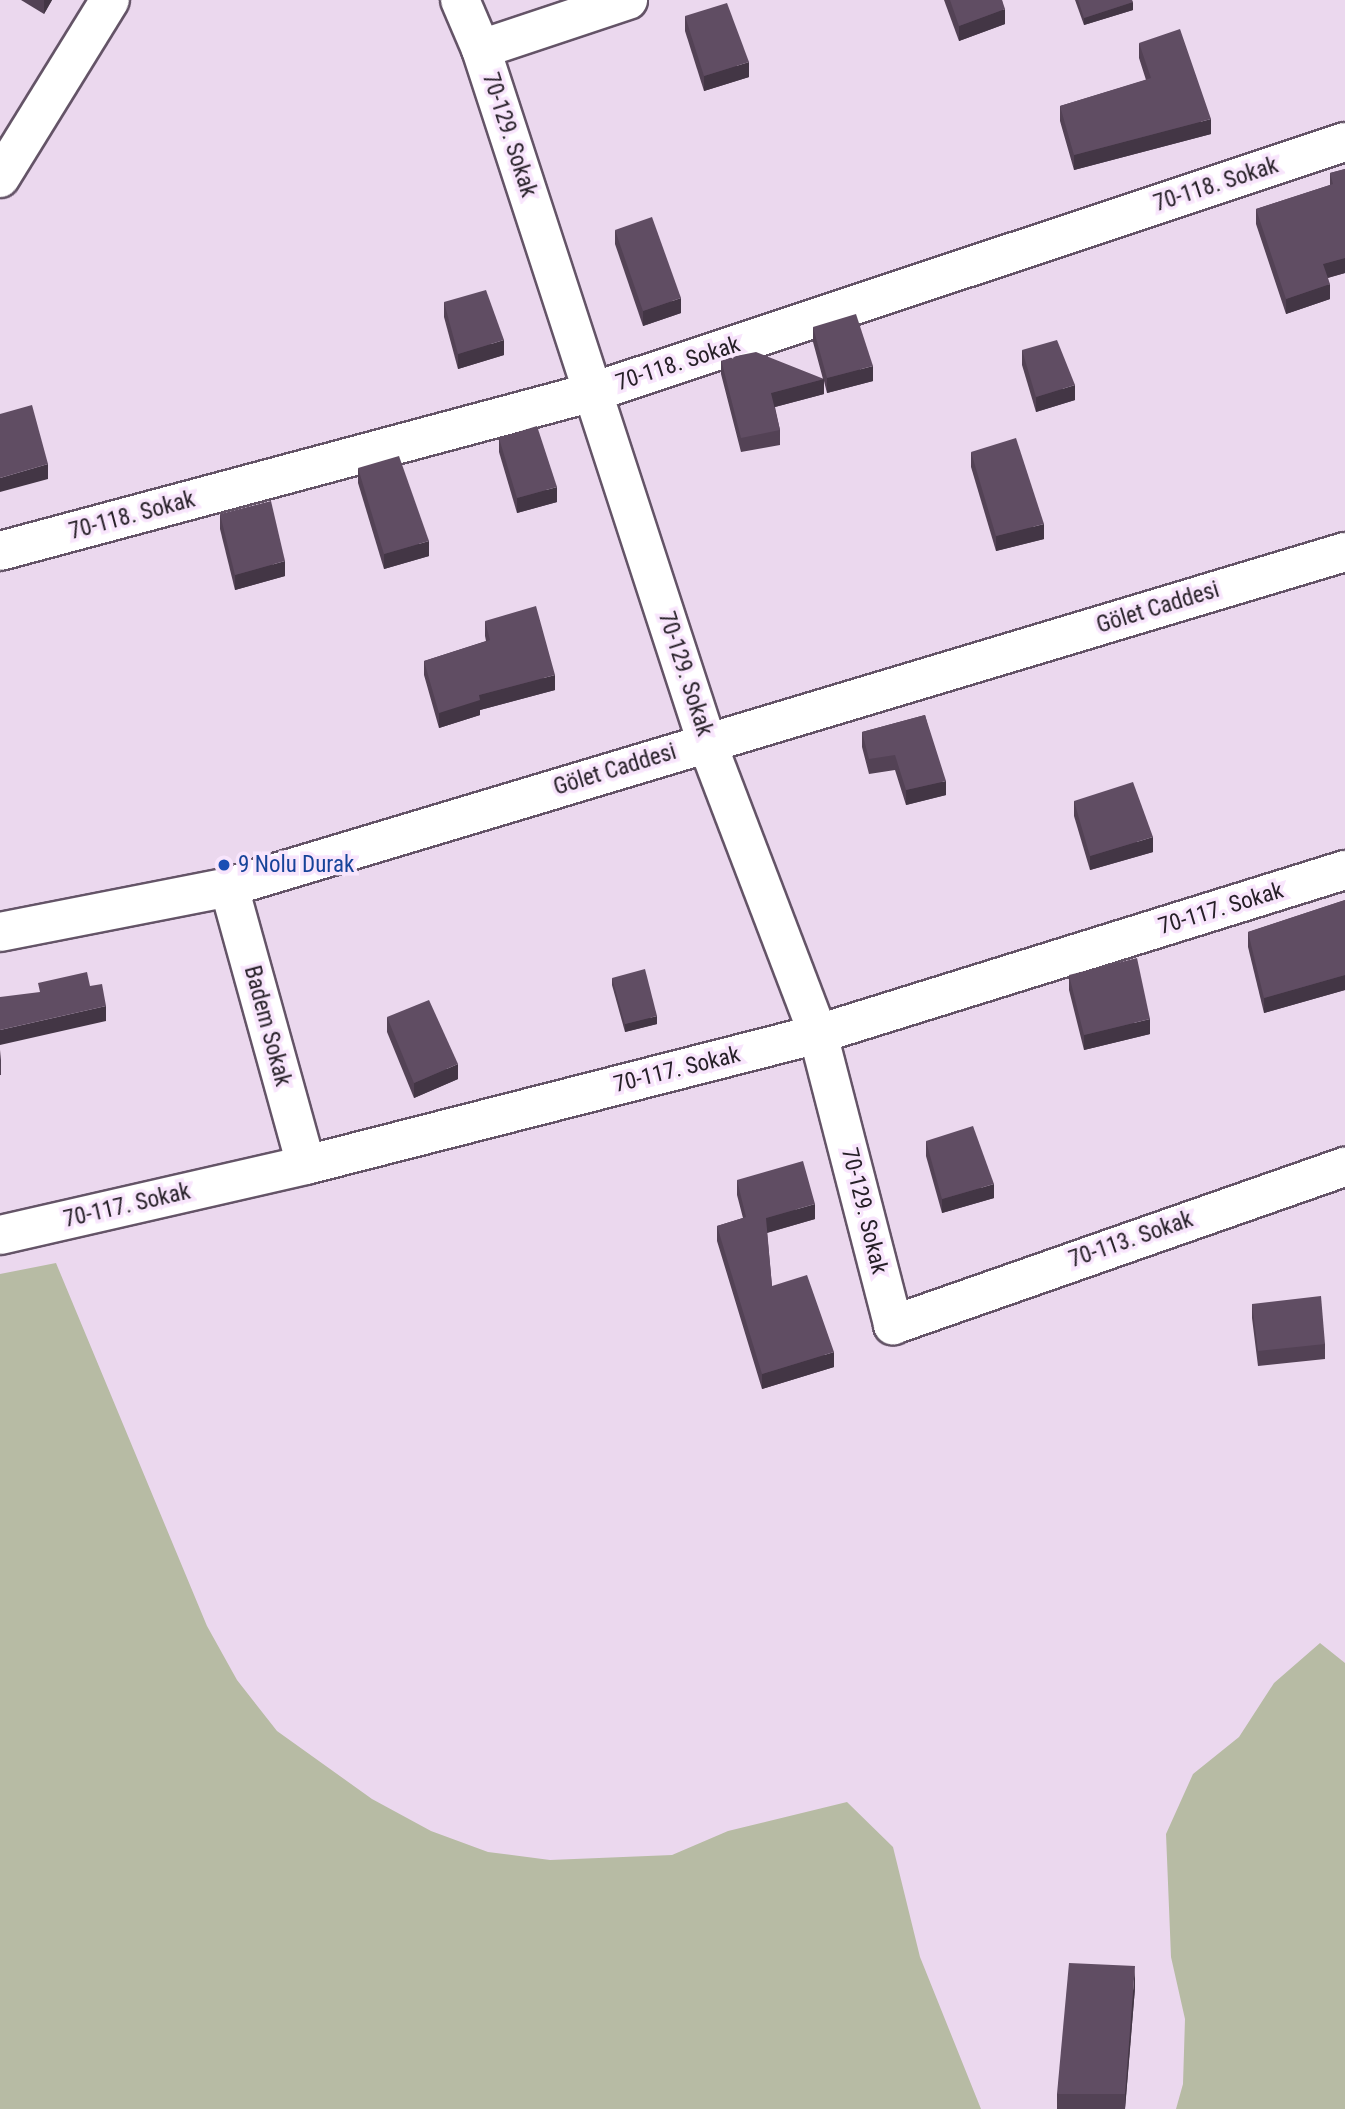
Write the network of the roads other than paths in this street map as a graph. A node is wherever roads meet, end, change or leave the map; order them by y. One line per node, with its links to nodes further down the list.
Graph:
1 (110, 0): 6 (street)
2 (460, 0): 4 (street, 70-129. Sokak)
3 (628, 0): 4 (street)
4 (481, 49): 7 (street, 70-129. Sokak)
5 (1345, 142): 7 (street, 70-118. Sokak)
6 (0, 178)
7 (593, 393): 8 (street, 70-118. Sokak); 10 (street, 70-129. Sokak)
8 (0, 551)
9 (1345, 552): 10 (street, Gölet Caddesi)
10 (707, 743): 12 (street, Gölet Caddesi); 14 (street, 70-129. Sokak)
11 (1345, 870): 14 (street, 70-117. Sokak)
12 (229, 887): 13 (street, Gölet Caddesi); 15 (street, Badem Sokak)
13 (0, 932)
14 (818, 1034): 15 (street, 70-117. Sokak); 18 (street, 70-129. Sokak)
15 (306, 1165): 17 (street, 70-117. Sokak)
16 (1345, 1167): 18 (street, 70-113. Sokak)
17 (0, 1235)
18 (917, 1313)

